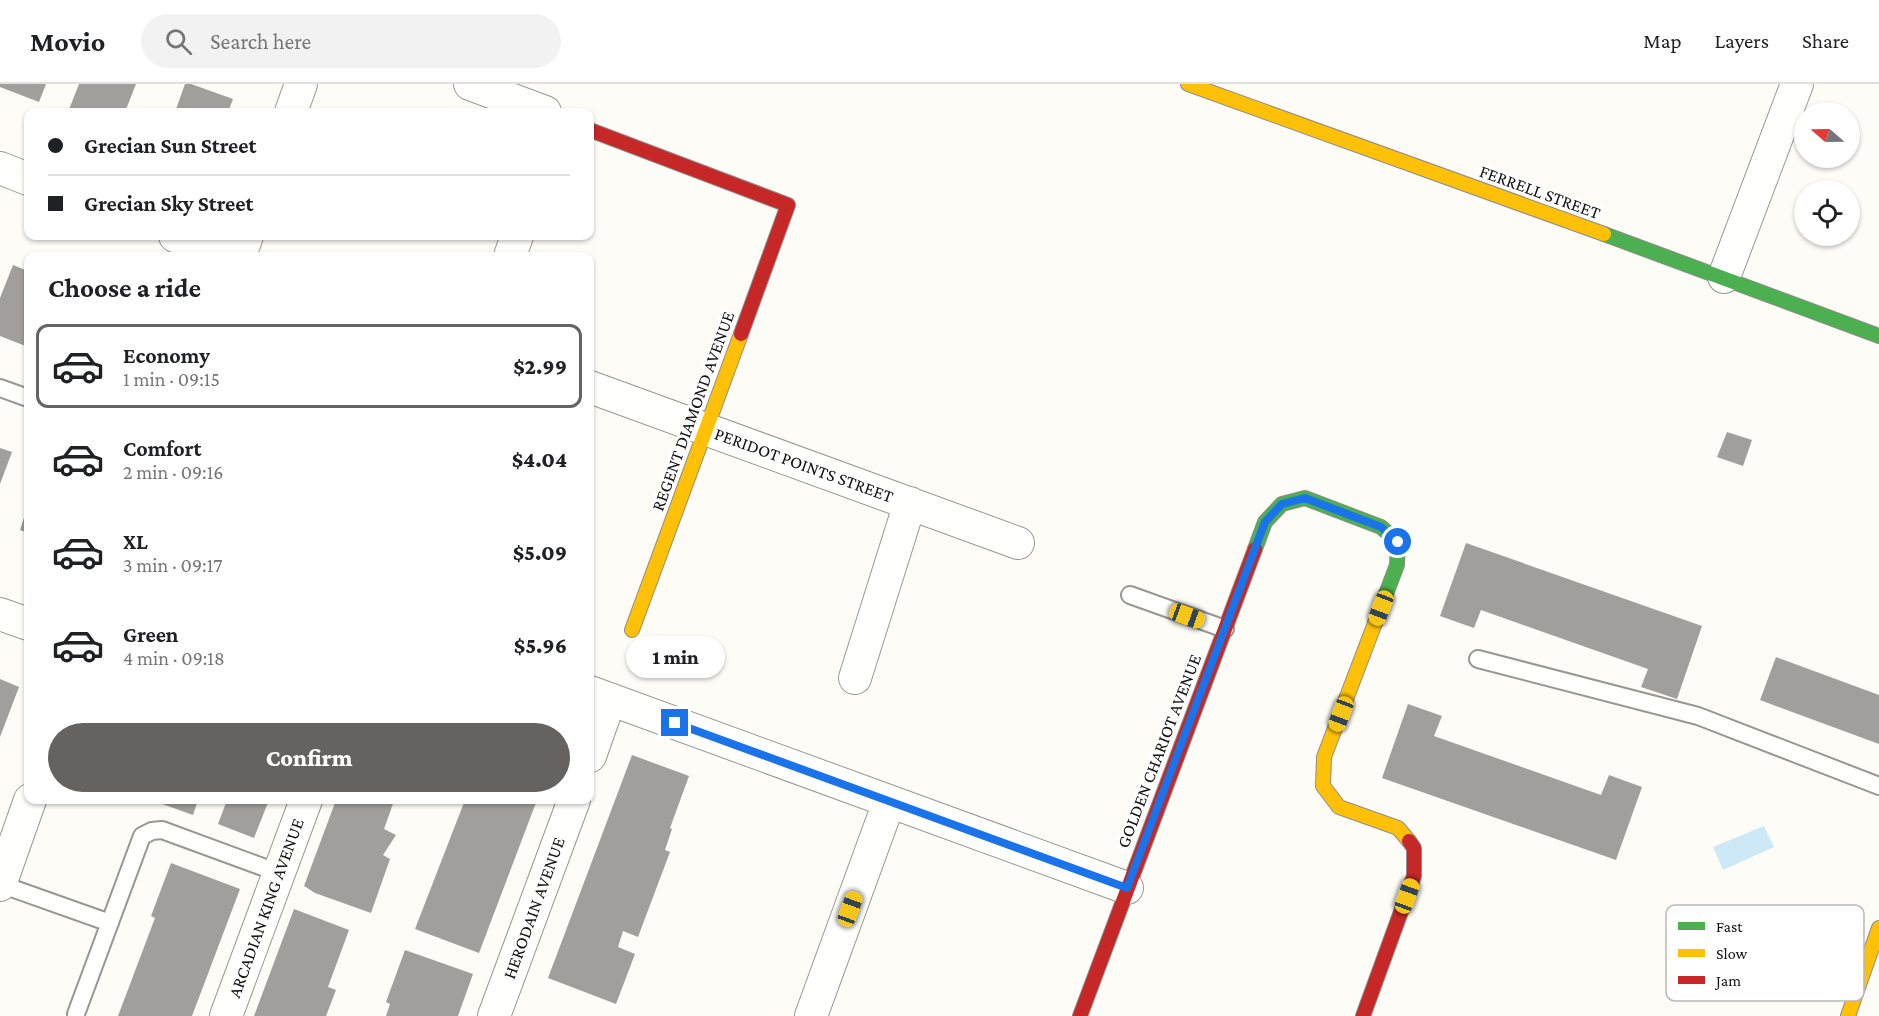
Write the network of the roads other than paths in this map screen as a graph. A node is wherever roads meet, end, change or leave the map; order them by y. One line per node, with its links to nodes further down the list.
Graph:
1 (301, 84): 5 (street)
2 (470, 84): 6 (street)
3 (1188, 84): 12 (street, FERRELL STREET)
4 (1797, 84): 12 (street)
5 (292, 108)
6 (534, 108)
7 (594, 131): 17 (street, REGENT DIAMOND AVENUE)
8 (0, 168): 9 (street)
9 (24, 177)
10 (186, 240): 11 (street)
11 (218, 252)
12 (1724, 277): 13 (street, FERRELL STREET)
13 (1879, 336)
14 (0, 388): 16 (lane)
15 (594, 388): 17 (street, PERIDOT POINTS STREET)
16 (24, 397)
17 (705, 429): 18 (street, PERIDOT POINTS STREET); 24 (street, REGENT DIAMOND AVENUE)
18 (910, 503): 19 (street, PERIDOT POINTS STREET); 26 (street)
19 (1018, 543)
20 (1130, 595): 23 (lane)
21 (0, 614): 22 (street)
22 (24, 623)
23 (1225, 629): 36 (street, GOLDEN CHARIOT AVENUE); 46 (street, GOLDEN CHARIOT AVENUE)
24 (632, 630)
25 (1478, 659): 29 (lane)
26 (855, 678)
27 (600, 695): 28 (street); 30 (street)
28 (594, 732)
29 (1879, 786)
30 (889, 802): 36 (street); 44 (street)
31 (28, 804): 34 (street)
32 (305, 804): 35 (street, ARCADIAN KING AVENUE)
33 (573, 804): 43 (street, HERODAIN AVENUE)
34 (2, 872): 37 (lane)
35 (279, 873): 37 (lane); 42 (street, ARCADIAN KING AVENUE)
36 (1127, 888): 45 (street, GOLDEN CHARIOT AVENUE)
37 (110, 923): 41 (lane)
38 (1879, 928): 39 (street)
39 (1864, 971)
40 (1853, 1001): 47 (street)
41 (76, 1014)
42 (226, 1016)
43 (494, 1016)
44 (811, 1016)
45 (1080, 1016)
46 (1363, 1016)
47 (1848, 1016)

